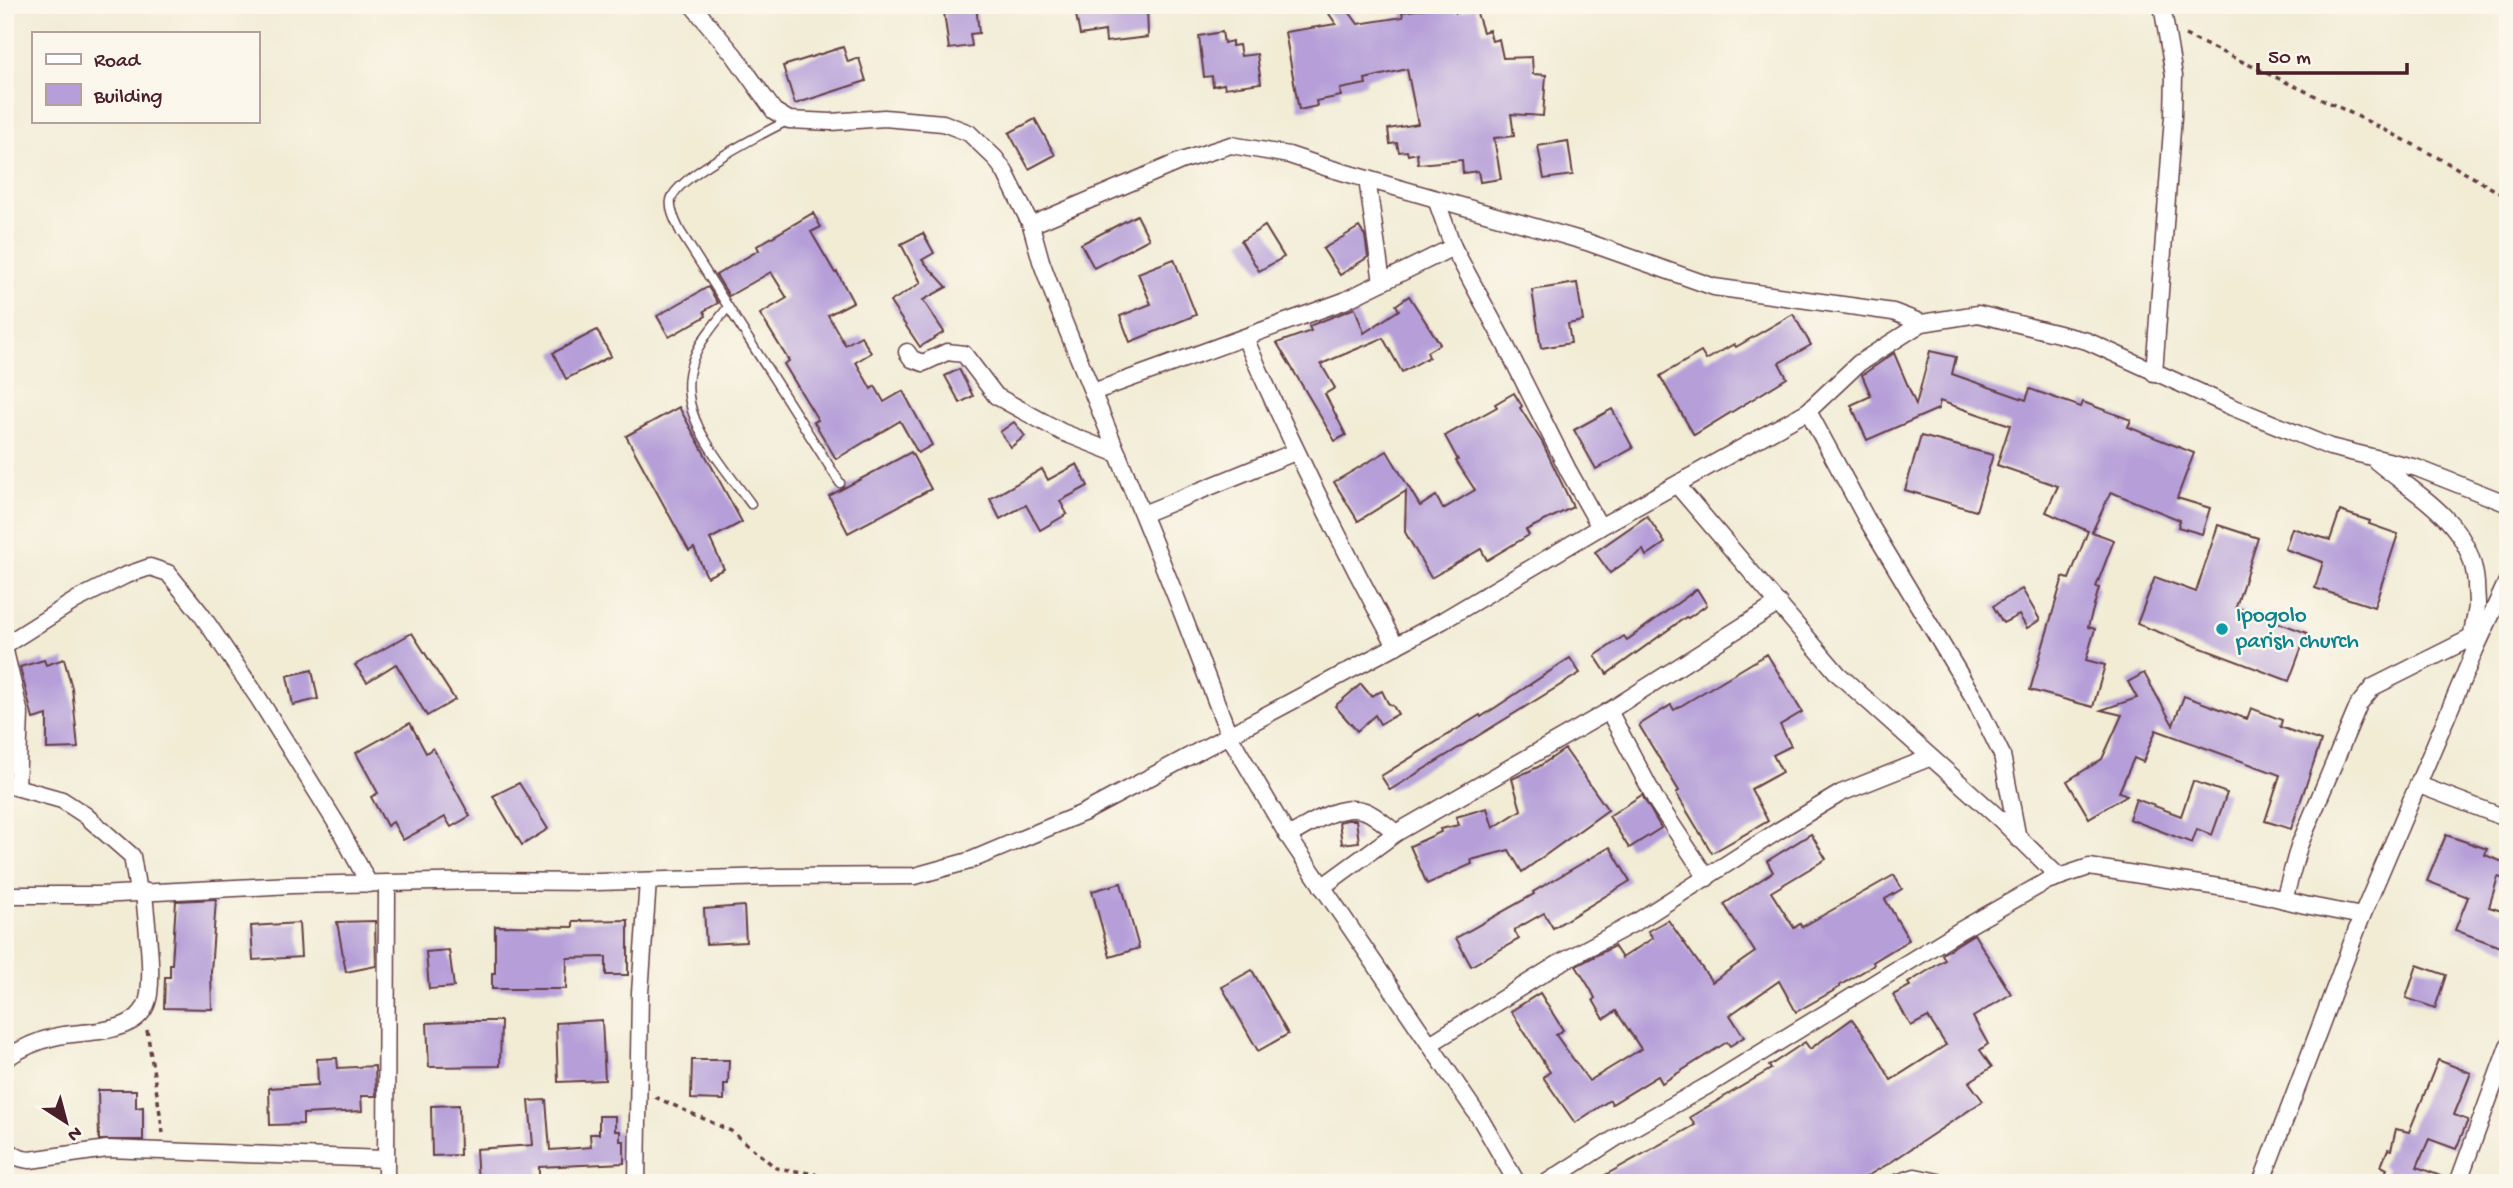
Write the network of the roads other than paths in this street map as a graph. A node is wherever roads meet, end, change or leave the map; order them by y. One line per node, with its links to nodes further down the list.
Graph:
1 (692, 5): 3 (street)
2 (2161, 5): 13 (street)
3 (789, 120): 6 (street); 9 (lane)
4 (1367, 179): 5 (street); 6 (street); 8 (street)
5 (1436, 199): 7 (street); 10 (street)
6 (1031, 225): 14 (street)
7 (1453, 247): 8 (street); 24 (street)
8 (1382, 282): 11 (street)
9 (728, 307): 19 (lane); 21 (lane)
10 (1922, 323): 13 (street); 15 (street)
11 (1245, 338): 14 (street); 16 (street)
12 (908, 352): 17 (street)
13 (2154, 373): 18 (street)
14 (1093, 391): 17 (street)
15 (1808, 411): 20 (street); 39 (street)
16 (1295, 452): 23 (street); 29 (street)
17 (1118, 454): 23 (street)
18 (2372, 457): 22 (street); 27 (street)
19 (840, 483)
20 (1677, 485): 24 (street); 26 (street)
21 (751, 504)
22 (2508, 504)
23 (1143, 514): 32 (street)
24 (1600, 527): 29 (street)
25 (2508, 579): 27 (street)
26 (1779, 603): 31 (street); 33 (street)
27 (2473, 644): 35 (street); 48 (street)
28 (5, 645): 43 (street)
29 (1396, 646): 32 (street)
30 (5, 652): 34 (street)
31 (1609, 711): 37 (street); 41 (street)
32 (1229, 735): 38 (street); 42 (street)
33 (1929, 758): 39 (street); 41 (street)
34 (11, 785): 46 (street)
35 (2419, 785): 36 (street); 49 (street)
36 (2508, 819)
37 (1396, 834): 38 (street); 45 (street)
38 (1288, 836): 45 (street)
39 (2018, 839): 40 (street)
40 (2059, 877): 48 (street); 58 (street)
41 (1707, 878): 50 (street)
42 (648, 881): 44 (street); 56 (street)
43 (369, 884): 44 (street); 46 (street)
44 (387, 884): 54 (street)
45 (1322, 887): 50 (street)
46 (141, 892): 47 (street); 52 (street)
47 (5, 895)
48 (2284, 900): 49 (street)
49 (2362, 916): 61 (street)
50 (1430, 1044): 57 (street)
51 (2508, 1046): 62 (street)
52 (5, 1059)
53 (5, 1145): 54 (street)
54 (385, 1159): 55 (street)
55 (386, 1183)
56 (637, 1183)
57 (1517, 1183)
58 (1546, 1183)
59 (1897, 1183): 60 (street)
60 (1944, 1183)
61 (2261, 1183)
62 (2458, 1183)

